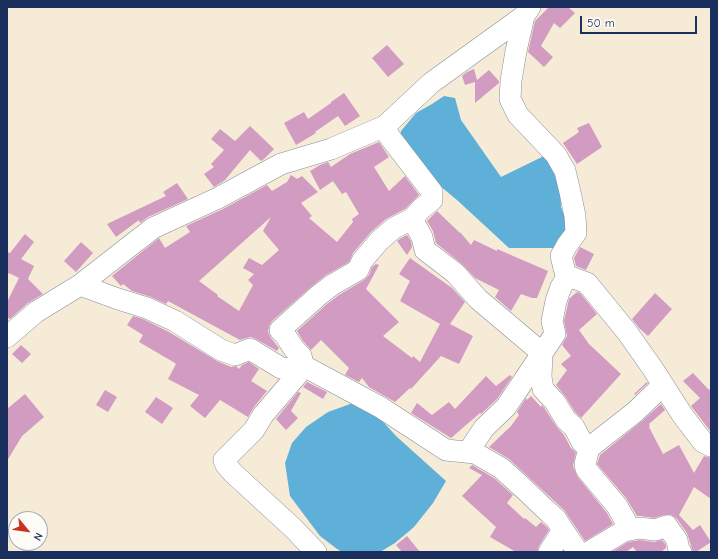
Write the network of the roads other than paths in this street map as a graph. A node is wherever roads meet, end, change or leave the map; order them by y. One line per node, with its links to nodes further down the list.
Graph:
1 (527, 12): 2 (street); 4 (street)
2 (385, 126): 3 (street); 5 (street)
3 (412, 219): 7 (street); 8 (street)
4 (568, 276): 7 (street); 9 (street)
5 (80, 285): 6 (street); 8 (street)
6 (7, 337)
7 (542, 353): 11 (street); 12 (street)
8 (304, 367): 12 (street); 15 (street)
9 (663, 385): 10 (street); 11 (street)
10 (711, 446)
11 (589, 448): 14 (street)
12 (468, 452): 13 (street)
13 (563, 530): 16 (street); 17 (street)
14 (624, 531): 18 (street); 19 (street)
15 (316, 552)
16 (549, 552)
17 (578, 552)
18 (588, 552)
19 (680, 552)

